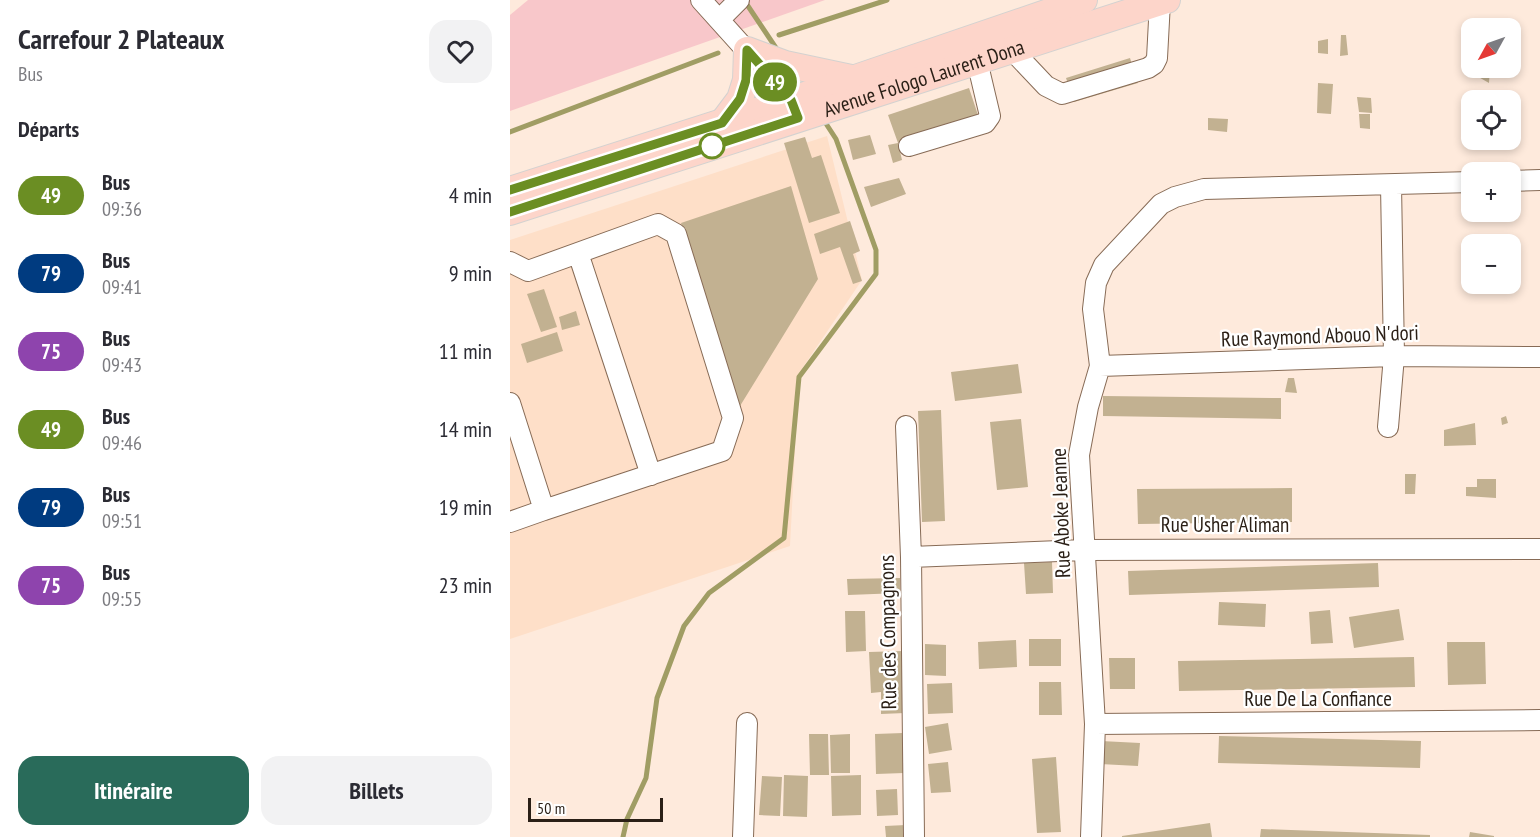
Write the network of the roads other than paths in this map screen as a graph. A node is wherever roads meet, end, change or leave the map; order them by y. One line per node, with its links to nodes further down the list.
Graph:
1 (701, 0): 5 (street)
2 (739, 0): 5 (street)
3 (1084, 0): 9 (main road, Avenue Fologo Laurent Dona)
4 (1164, 1): 7 (main road, Avenue Fologo Laurent Dona); 7 (street)
5 (719, 20): 6 (street)
6 (747, 50): 9 (main road); 10 (street); 11 (main road)
7 (1012, 50): 8 (main road, Avenue Fologo Laurent Dona)
8 (977, 61): 10 (main road, Avenue Fologo Laurent Dona); 12 (street)
9 (854, 78): 10 (main road, Avenue Fologo Laurent Dona)
10 (795, 109): 11 (main road, Avenue Fologo Laurent Dona); 18 (main road, Avenue Fologo Laurent Dona)
11 (722, 123): 17 (main road, Avenue Fologo Laurent Dona)
12 (909, 146)
13 (1540, 180): 14 (street)
14 (1521, 181)
15 (1461, 182): 16 (street, Rue Aboke Jeanne)
16 (1391, 185): 21 (street); 23 (street, Rue Aboke Jeanne)
17 (510, 190)
18 (510, 212)
19 (578, 253): 20 (street); 27 (street); 27 (street)
20 (510, 264)
21 (1394, 357): 22 (street, Rue Raymond Abouo N'dori); 23 (street, Rue Raymond Abouo N'dori); 26 (street)
22 (1540, 357)
23 (1100, 366): 31 (street, Rue Aboke Jeanne)
24 (510, 404): 28 (street)
25 (906, 426): 32 (street, Rue des Compagnons)
26 (1388, 427)
27 (651, 475): 28 (street)
28 (544, 510): 29 (street)
29 (510, 522)
30 (1540, 549): 31 (street, Rue Usher Aliman)
31 (1084, 550): 32 (street, Rue Usher Aliman); 35 (street, Rue Aboke Jeanne)
32 (911, 557): 37 (street, Rue des Compagnons)
33 (1540, 720): 35 (street, Rue De La Confiance)
34 (747, 723): 36 (street)
35 (1095, 724): 38 (street, Rue Aboke Jeanne)
36 (743, 837)
37 (914, 837)
38 (1091, 837)

